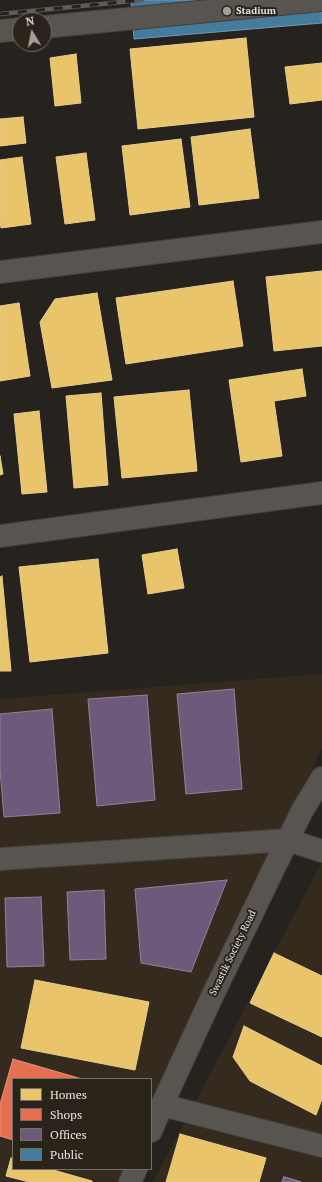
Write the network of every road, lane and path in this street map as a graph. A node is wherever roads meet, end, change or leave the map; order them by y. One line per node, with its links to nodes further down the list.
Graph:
1 (322, 0): 2 (street)
2 (52, 26)
3 (12, 30): 4 (street)
4 (0, 31)
5 (322, 232): 6 (street)
6 (0, 272)
7 (322, 493): 8 (street)
8 (0, 536)
9 (322, 778): 10 (street, Swastik Society Road)
10 (288, 840): 11 (street); 12 (street); 13 (street, Swastik Society Road)
11 (322, 851)
12 (0, 859)
13 (162, 1105): 14 (street, Swastik Society Road); 15 (street)
14 (152, 1129)
15 (322, 1146)
16 (136, 1170): 17 (street)
17 (130, 1182)

